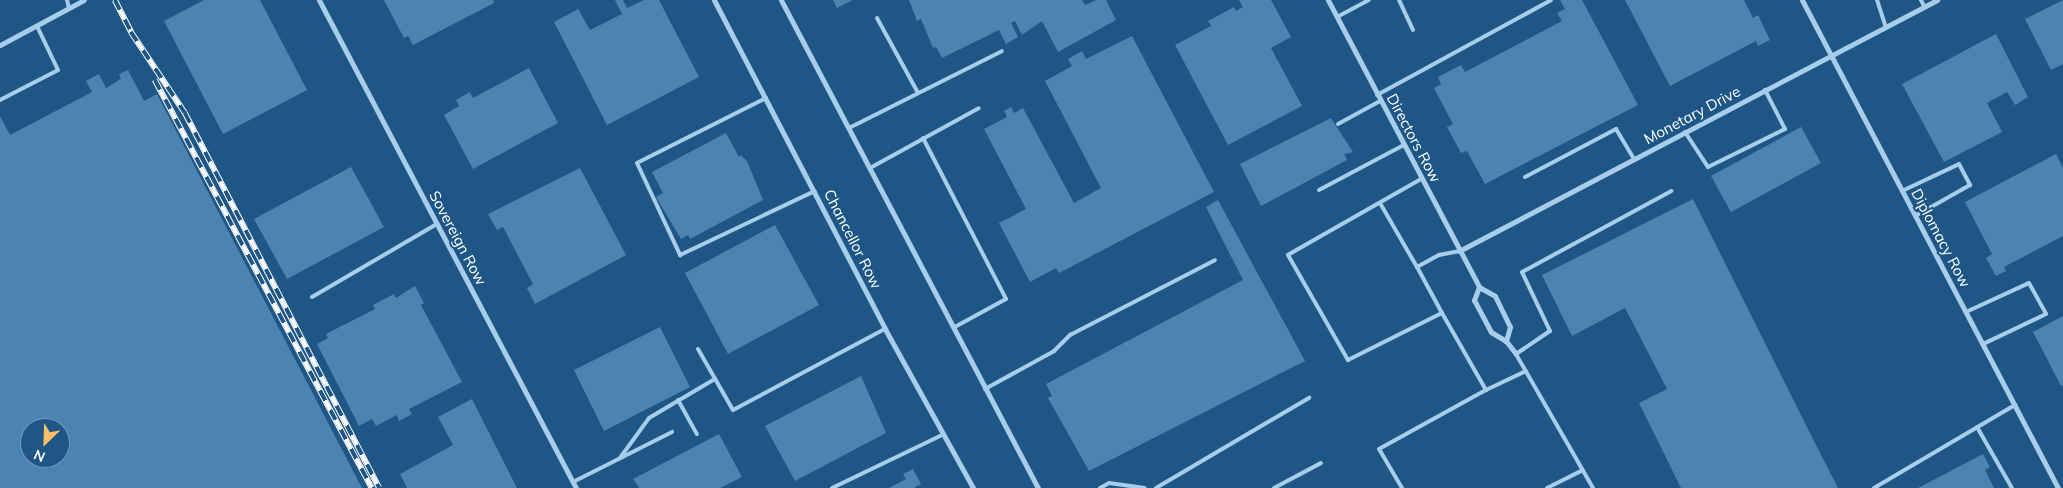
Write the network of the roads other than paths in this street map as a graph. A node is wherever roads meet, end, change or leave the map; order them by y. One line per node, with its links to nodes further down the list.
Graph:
1 (67, 0): 15 (lane)
2 (84, 0): 15 (street)
3 (319, 0): 47 (street, Sovereign Row)
4 (714, 0): 28 (street, Chancellor Row)
5 (781, 0): 33 (street)
6 (1328, 0): 16 (street, Directors Row)
7 (1369, 0): 16 (lane)
8 (1399, 0): 20 (lane)
9 (1551, 0): 27 (lane)
10 (1802, 0): 23 (street, Diplomacy Row)
11 (1876, 0): 19 (lane)
12 (1921, 0): 14 (lane)
13 (1937, 0): 14 (street, Monetary Drive)
14 (1924, 6): 19 (street, Monetary Drive)
15 (69, 8): 18 (street)
16 (1337, 17): 27 (street, Directors Row)
17 (877, 18): 25 (lane)
18 (37, 26): 21 (street); 29 (lane)
19 (1886, 27): 23 (street, Monetary Drive)
20 (1413, 30)
21 (0, 45)
22 (1002, 51): 25 (lane)
23 (1831, 56): 24 (street, Monetary Drive); 44 (street, Diplomacy Row)
24 (1765, 90): 34 (street, Monetary Drive); 34 (lane)
25 (918, 93): 33 (lane)
26 (0, 94): 29 (lane)
27 (1377, 95): 30 (street, Directors Row)
28 (766, 98): 42 (street, Chancellor Row); 42 (lane)
29 (1, 100)
30 (1380, 101): 32 (lane); 36 (street, Directors Row)
31 (979, 108): 35 (lane)
32 (1338, 124)
33 (849, 128): 38 (street)
34 (1685, 132): 37 (street, Monetary Drive)
35 (923, 138): 38 (lane); 55 (lane)
36 (1404, 145): 40 (street, Directors Row); 41 (lane)
37 (1634, 159): 39 (lane); 48 (street, Monetary Drive)
38 (870, 168): 55 (street)
39 (1525, 177)
40 (1421, 179): 45 (lane); 48 (street, Directors Row)
41 (1319, 190)
42 (815, 191): 56 (street, Chancellor Row)
43 (1671, 191): 60 (lane)
44 (1902, 191): 46 (street, Diplomacy Row); 46 (lane)
45 (1380, 203): 50 (lane); 54 (lane)
46 (1916, 216): 53 (street, Diplomacy Row)
47 (437, 224): 52 (lane); 75 (street, Sovereign Row)
48 (1459, 251): 50 (lane); 51 (street, Directors Row)
49 (1215, 260): 63 (lane)
50 (1417, 267): 54 (lane)
51 (1479, 287): 57 (street, Directors Row); 57 (street, Directors Row)
52 (312, 297)
53 (1966, 312): 58 (street, Diplomacy Row); 58 (lane)
54 (1442, 313): 64 (lane)
55 (953, 328): 63 (street)
56 (884, 329): 62 (lane); 71 (street, Chancellor Row)
57 (1506, 341): 60 (street, Directors Row)
58 (1983, 344): 67 (street, Diplomacy Row)
59 (698, 349): 62 (lane)
60 (1516, 354): 61 (lane)
61 (1526, 371): 64 (lane); 74 (lane)
62 (715, 379): 66 (lane)
63 (985, 389): 78 (street)
64 (1486, 390): 83 (lane)
65 (1309, 398): 81 (lane)
66 (678, 400): 70 (lane); 72 (lane)
67 (2015, 405): 68 (lane); 88 (street, Diplomacy Row)
68 (1978, 426): 86 (lane); 87 (lane)
69 (672, 432): 72 (lane)
70 (697, 434)
71 (944, 434): 76 (lane); 77 (street, Chancellor Row)
72 (620, 458): 75 (lane)
73 (1321, 463): 82 (lane)
74 (1583, 470): 84 (lane); 85 (lane)
75 (575, 485)
76 (832, 488)
77 (973, 488)
78 (1038, 488)
79 (1100, 488): 80 (lane)
80 (1145, 488)
81 (1156, 488)
82 (1274, 488)
83 (1402, 488)
84 (1547, 488)
85 (1593, 488)
86 (1874, 488)
87 (2012, 488)
88 (2058, 488)

